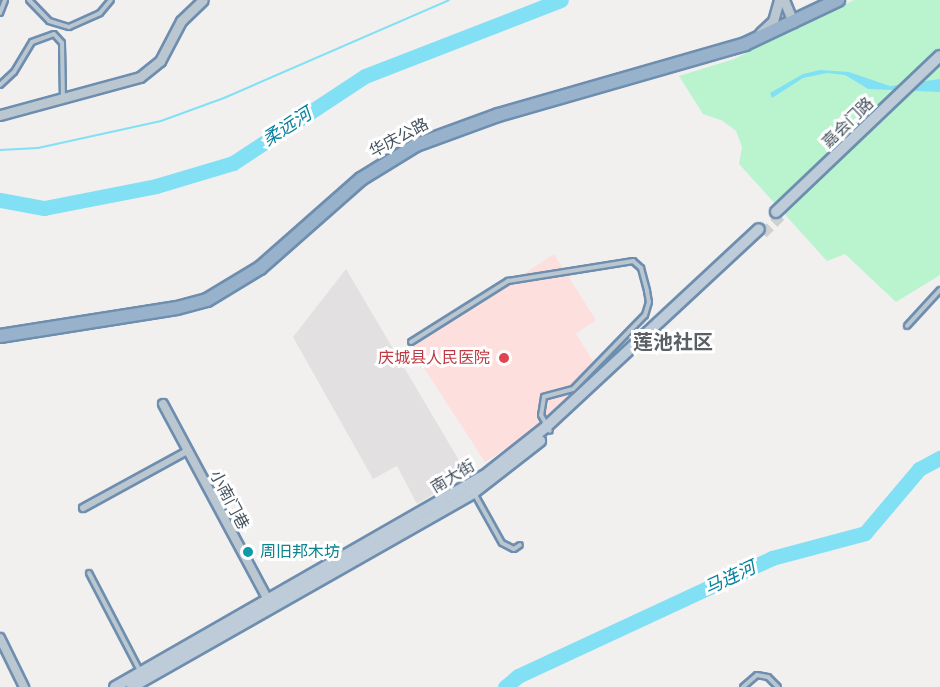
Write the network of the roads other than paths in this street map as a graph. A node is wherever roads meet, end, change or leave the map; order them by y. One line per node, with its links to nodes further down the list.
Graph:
1 (5, 0): 10 (lane)
2 (29, 0): 3 (lane)
3 (111, 0)
4 (203, 0): 17 (street)
5 (779, 0): 12 (street)
6 (784, 0): 11 (street)
7 (790, 0): 11 (street)
8 (828, 0): 11 (highway, 华庆公路)
9 (838, 0): 11 (highway, 华庆公路)
10 (0, 13)
11 (795, 19): 12 (highway, 华庆公路); 23 (highway, 华庆公路)
12 (758, 34): 23 (highway, 华庆公路)
13 (940, 56): 15 (main road, 嘉会门路)
14 (940, 64): 15 (main road, 嘉会门路)
15 (922, 77): 19 (main road, 嘉会门路)
16 (0, 85): 17 (lane)
17 (63, 99): 18 (street)
18 (0, 115)
19 (779, 214)
20 (761, 231): 26 (main road, 南大街)
21 (940, 290): 22 (lane)
22 (907, 326)
23 (0, 333)
24 (411, 342): 26 (lane)
25 (163, 405): 27 (street, 小南门巷)
26 (548, 429): 28 (main road, 南大街); 32 (main road, 南大街)
27 (188, 451): 29 (street); 32 (street, 小南门巷)
28 (473, 493): 30 (lane); 32 (main road, 南大街)
29 (83, 508)
30 (520, 545)
31 (89, 573): 34 (lane)
32 (270, 605): 34 (main road, 南大街)
33 (0, 638): 35 (street)
34 (143, 676): 36 (main road, 南大街); 37 (main road, 南大街)
35 (24, 687)
36 (116, 687)
37 (132, 687)
38 (743, 687): 39 (lane)
39 (778, 687)

